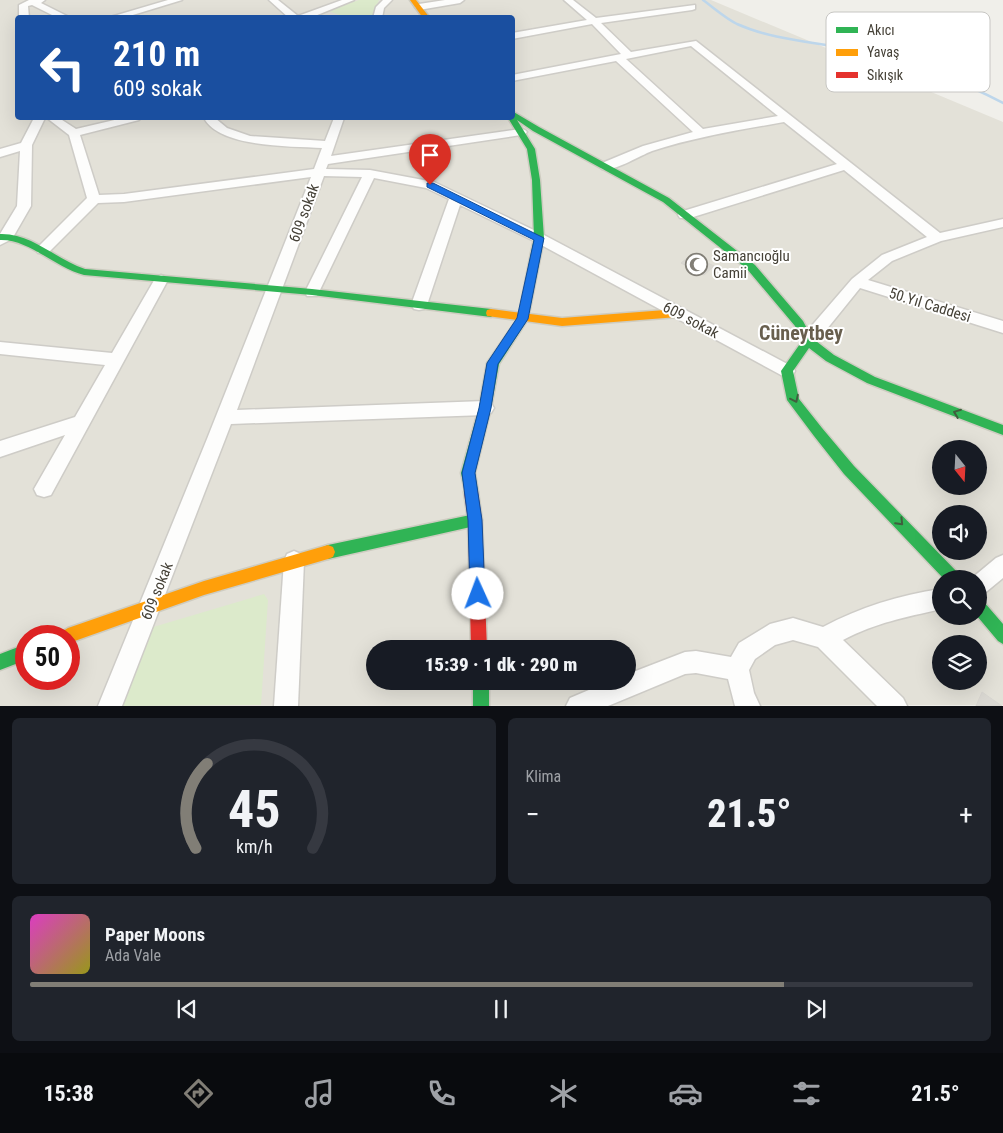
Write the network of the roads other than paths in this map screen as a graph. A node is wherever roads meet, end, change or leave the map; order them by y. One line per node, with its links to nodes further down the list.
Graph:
1 (178, 0): 13 (street)
2 (273, 0): 14 (street)
3 (350, 0): 10 (street)
4 (388, 0): 17 (street)
5 (460, 0): 8 (street)
6 (568, 0): 19 (street)
7 (33, 1): 11 (street); 12 (street)
8 (416, 3): 18 (main road)
9 (692, 7): 19 (street)
10 (320, 10): 15 (street); 16 (street)
11 (24, 15)
12 (61, 15)
13 (122, 15)
14 (290, 15)
15 (308, 15)
16 (331, 15)
17 (378, 15)
18 (424, 15)
19 (594, 21): 20 (street); 21 (street)
20 (515, 35)
21 (623, 56): 22 (street); 24 (street); 33 (street)
22 (515, 77)
23 (515, 114): 38 (main road)
24 (786, 118): 33 (street); 37 (street)
25 (38, 120): 34 (street)
26 (55, 120): 31 (street)
27 (126, 120): 31 (street)
28 (211, 120): 35 (street)
29 (338, 120): 35 (street)
30 (513, 120): 32 (main road)
31 (74, 132): 42 (street)
32 (522, 132): 39 (street); 47 (main road)
33 (701, 133): 38 (street)
34 (26, 145): 36 (street); 46 (street)
35 (330, 145): 39 (street)
36 (0, 154)
37 (847, 165): 43 (street); 48 (street)
38 (606, 166): 43 (main road)
39 (321, 167): 40 (street, 609 sokak); 42 (street); 53 (street, 609 sokak)
40 (370, 174): 41 (street, 609 sokak); 54 (street)
41 (456, 198): 47 (street, 609 sokak); 55 (street)
42 (94, 199): 50 (street)
43 (685, 215): 59 (main road)
44 (1003, 223): 45 (street)
45 (987, 227): 48 (street); 49 (street)
46 (2, 238): 50 (main road)
47 (539, 238): 56 (street, 609 sokak); 57 (main road)
48 (937, 238): 52 (street)
49 (1003, 238)
50 (43, 250): 51 (main road)
51 (161, 280): 53 (main road); 61 (street)
52 (858, 282): 58 (street, 50.Yıl Caddesi); 59 (street)
53 (276, 289): 54 (main road); 64 (street, 609 sokak)
54 (312, 292): 55 (main road)
55 (419, 305): 57 (main road)
56 (678, 313): 57 (main road); 62 (street, 609 sokak)
57 (522, 319): 63 (main road)
58 (1003, 328)
59 (808, 341): 62 (main road); 66 (main road, one-way to 59)
60 (0, 348): 61 (street)
61 (117, 360): 65 (street)
62 (787, 371): 72 (main road, one-way to 72)
63 (485, 408): 64 (street); 69 (main road)
64 (224, 417): 75 (street, 609 sokak)
65 (82, 422): 67 (street); 68 (street)
66 (1003, 430)
67 (0, 449)
68 (44, 489)
69 (475, 520): 70 (main road); 80 (main road)
70 (294, 561): 75 (main road); 86 (street)
71 (1003, 566): 73 (street)
72 (945, 570)
73 (987, 579)
74 (932, 601): 79 (street)
75 (152, 604): 77 (main road); 85 (street, 609 sokak)
76 (987, 617): 78 (main road)
77 (80, 631)
78 (1003, 636)
79 (824, 638): 83 (street); 90 (street)
80 (479, 640)
81 (15, 656): 82 (main road)
82 (0, 662)
83 (737, 669): 88 (street); 89 (street)
84 (480, 690): 87 (main road)
85 (110, 706)
86 (286, 706)
87 (481, 706)
88 (578, 706)
89 (748, 706)
90 (896, 706)

